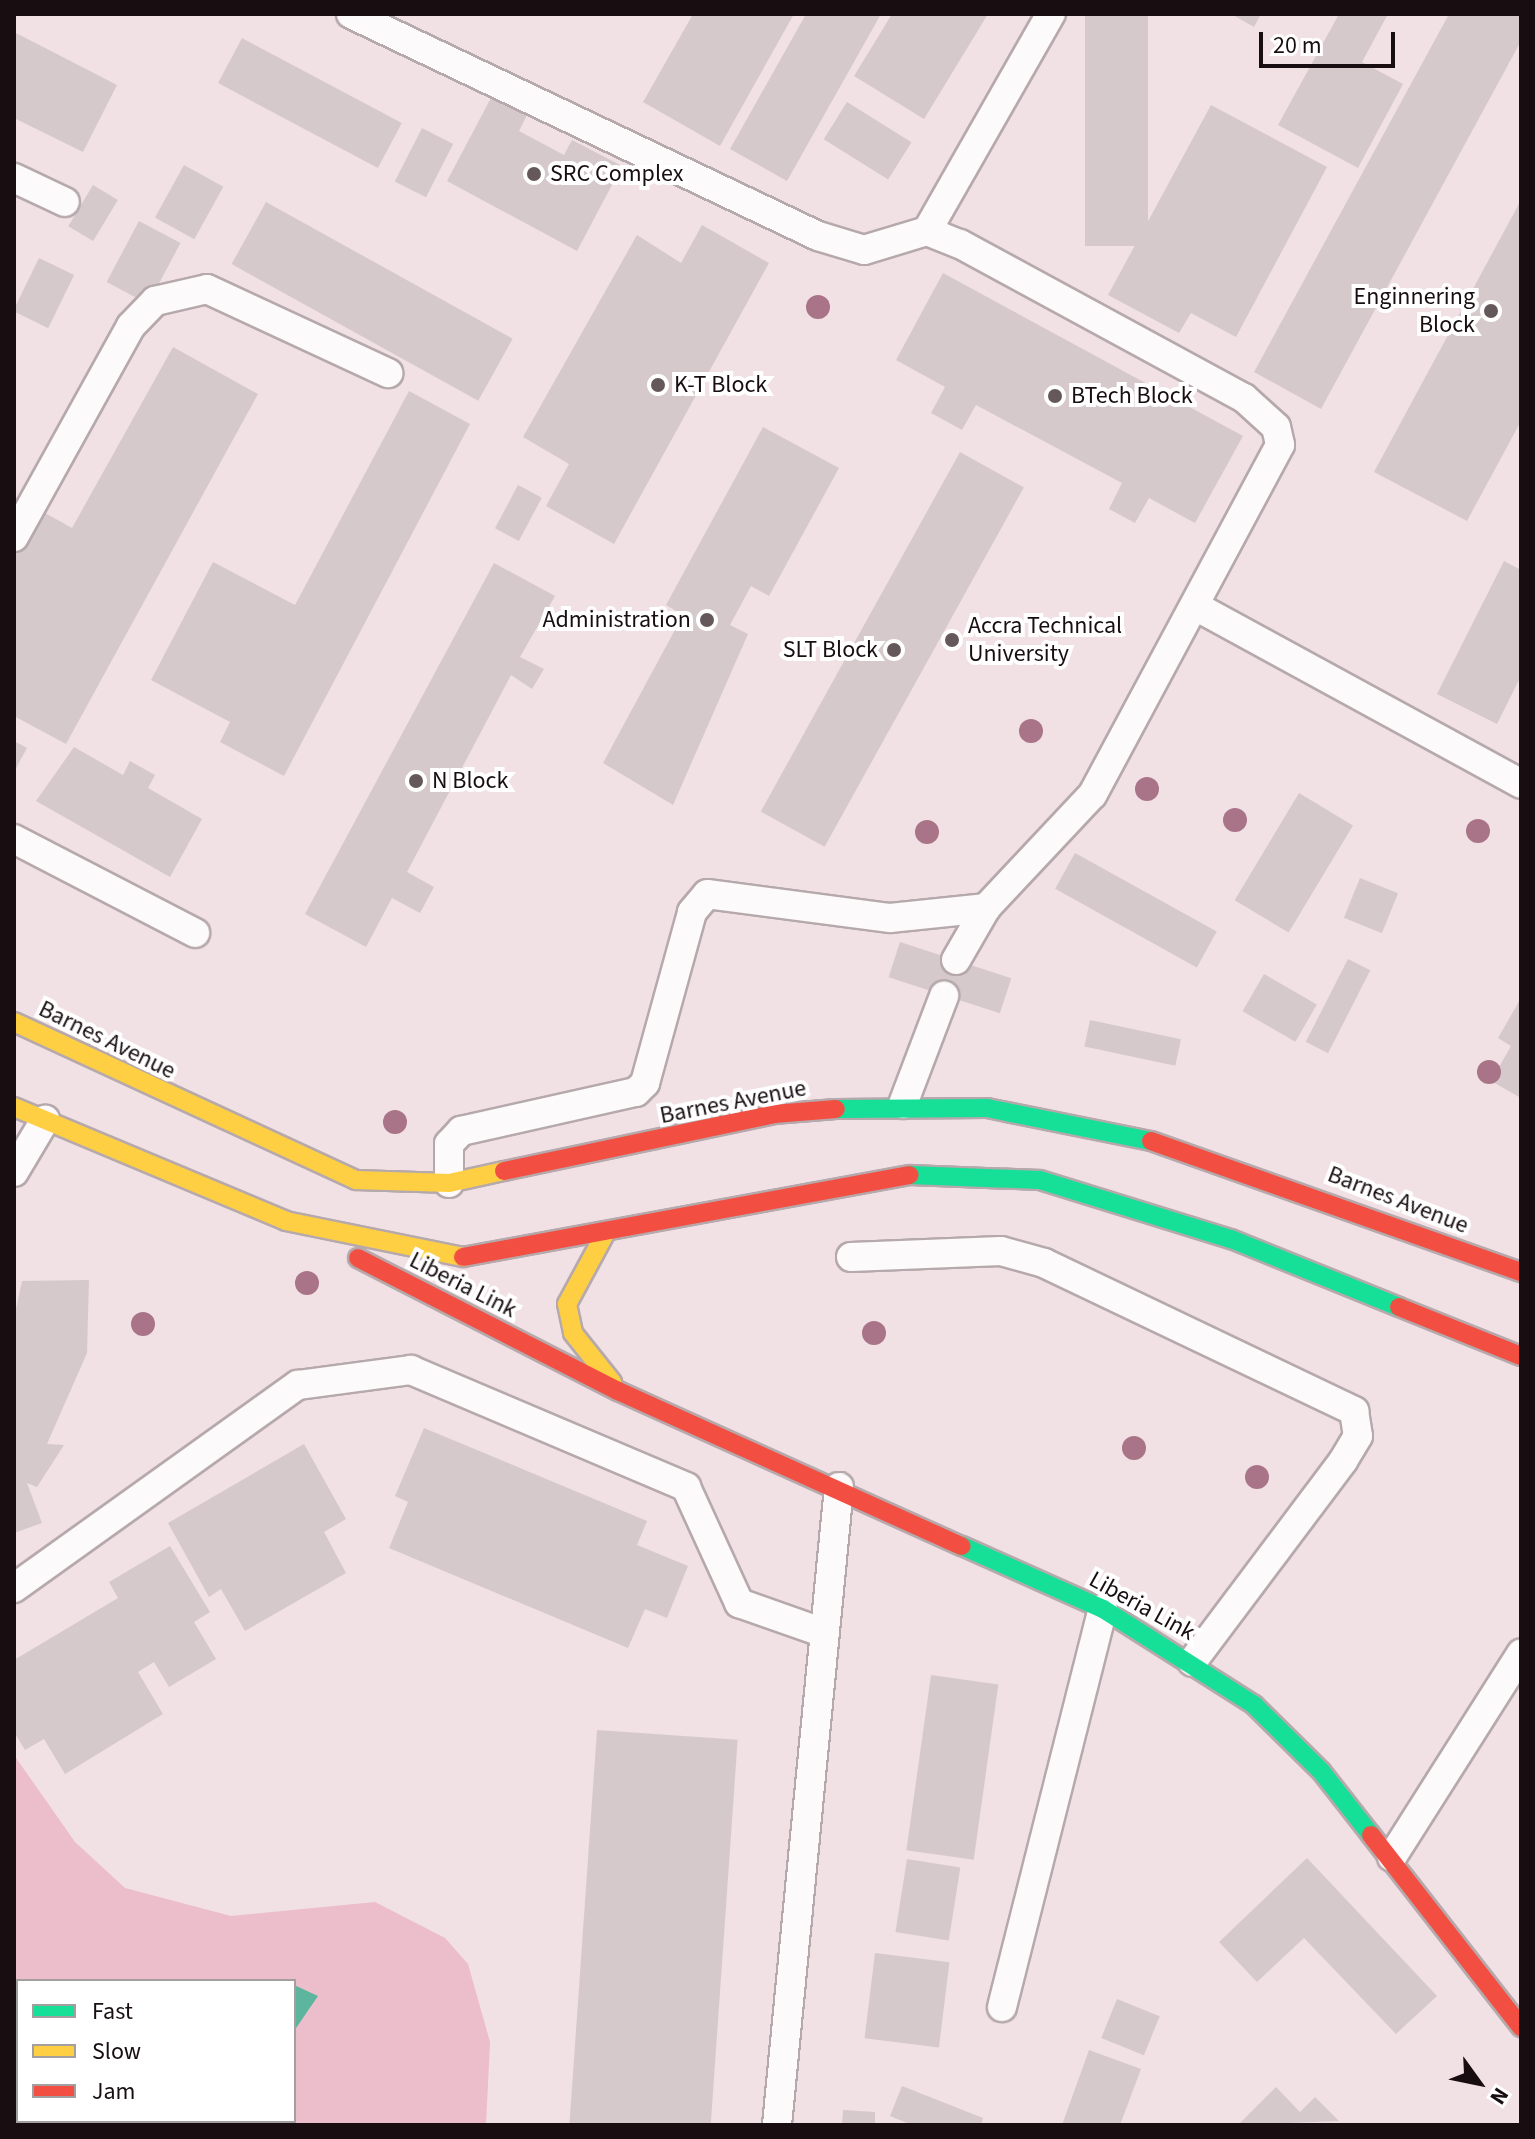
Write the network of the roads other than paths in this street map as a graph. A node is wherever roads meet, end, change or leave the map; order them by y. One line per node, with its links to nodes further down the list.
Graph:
1 (351, 14): 5 (lane)
2 (1051, 14): 5 (lane)
3 (14, 178): 4 (lane)
4 (65, 202)
5 (927, 231): 8 (lane)
6 (388, 373): 7 (lane)
7 (14, 537)
8 (1197, 607): 9 (lane); 11 (lane)
9 (1521, 784)
10 (14, 839): 12 (lane)
11 (986, 908): 13 (lane); 20 (lane)
12 (195, 933)
13 (956, 960)
14 (944, 996): 16 (lane)
15 (14, 1022): 20 (main road, Barnes Avenue)
16 (903, 1104): 20 (main road, Barnes Avenue); 24 (main road, Barnes Avenue)
17 (14, 1107): 18 (main road)
18 (45, 1120): 19 (lane); 21 (main road)
19 (14, 1172)
20 (449, 1183)
21 (286, 1221): 22 (main road); 26 (main road, Liberia Link)
22 (606, 1232): 25 (main road); 26 (main road, Liberia Link)
23 (851, 1257): 32 (lane)
24 (1521, 1272)
25 (1521, 1356)
26 (618, 1391): 27 (main road, Liberia Link)
27 (839, 1487): 29 (main road, Liberia Link); 30 (lane)
28 (14, 1588): 30 (lane)
29 (1103, 1609): 32 (main road, Liberia Link); 34 (lane)
30 (824, 1633): 36 (lane)
31 (1521, 1654): 33 (lane)
32 (1192, 1662): 33 (main road, Liberia Link)
33 (1392, 1857): 35 (main road, Liberia Link)
34 (1002, 2007)
35 (1521, 2027)
36 (777, 2125)

